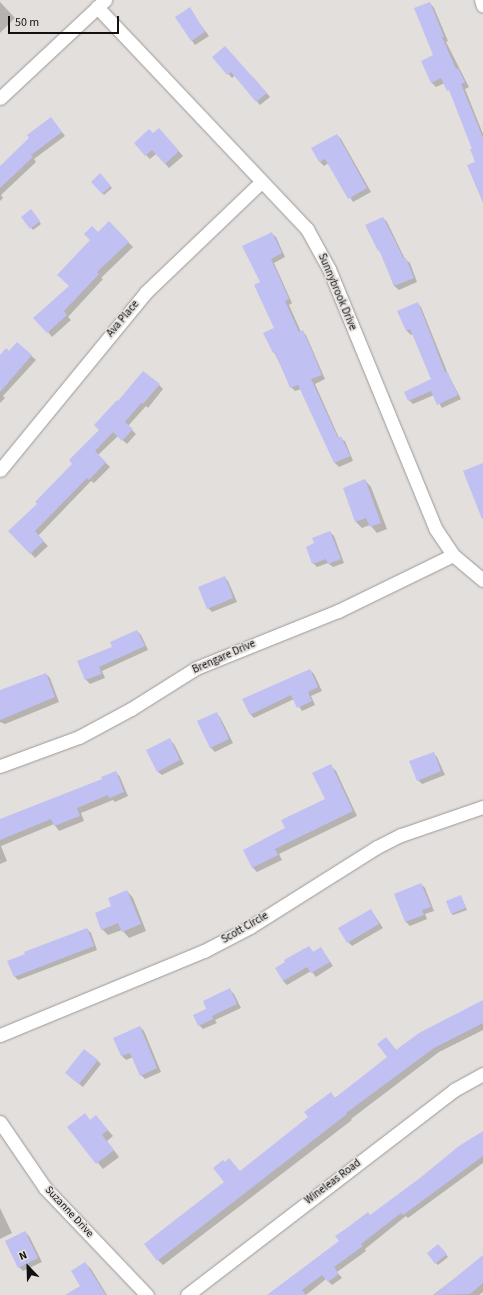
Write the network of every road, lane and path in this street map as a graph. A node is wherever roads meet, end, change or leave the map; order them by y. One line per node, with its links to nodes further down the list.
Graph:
1 (481, 0): 3 (street)
2 (101, 4): 4 (street); 5 (street, Sunnybrook Drive)
3 (483, 6)
4 (1, 95)
5 (260, 182): 6 (street, Ava Place); 7 (street, Sunnybrook Drive)
6 (0, 470)
7 (453, 555): 8 (street, Sunnybrook Drive); 9 (street, Brengare Drive)
8 (483, 580)
9 (0, 766)
10 (483, 806): 11 (street, Scott Circle)
11 (0, 1035)
12 (483, 1074): 15 (street, Wineleas Road)
13 (0, 1122): 14 (street, Suzanne Drive)
14 (147, 1295)
15 (187, 1295)

